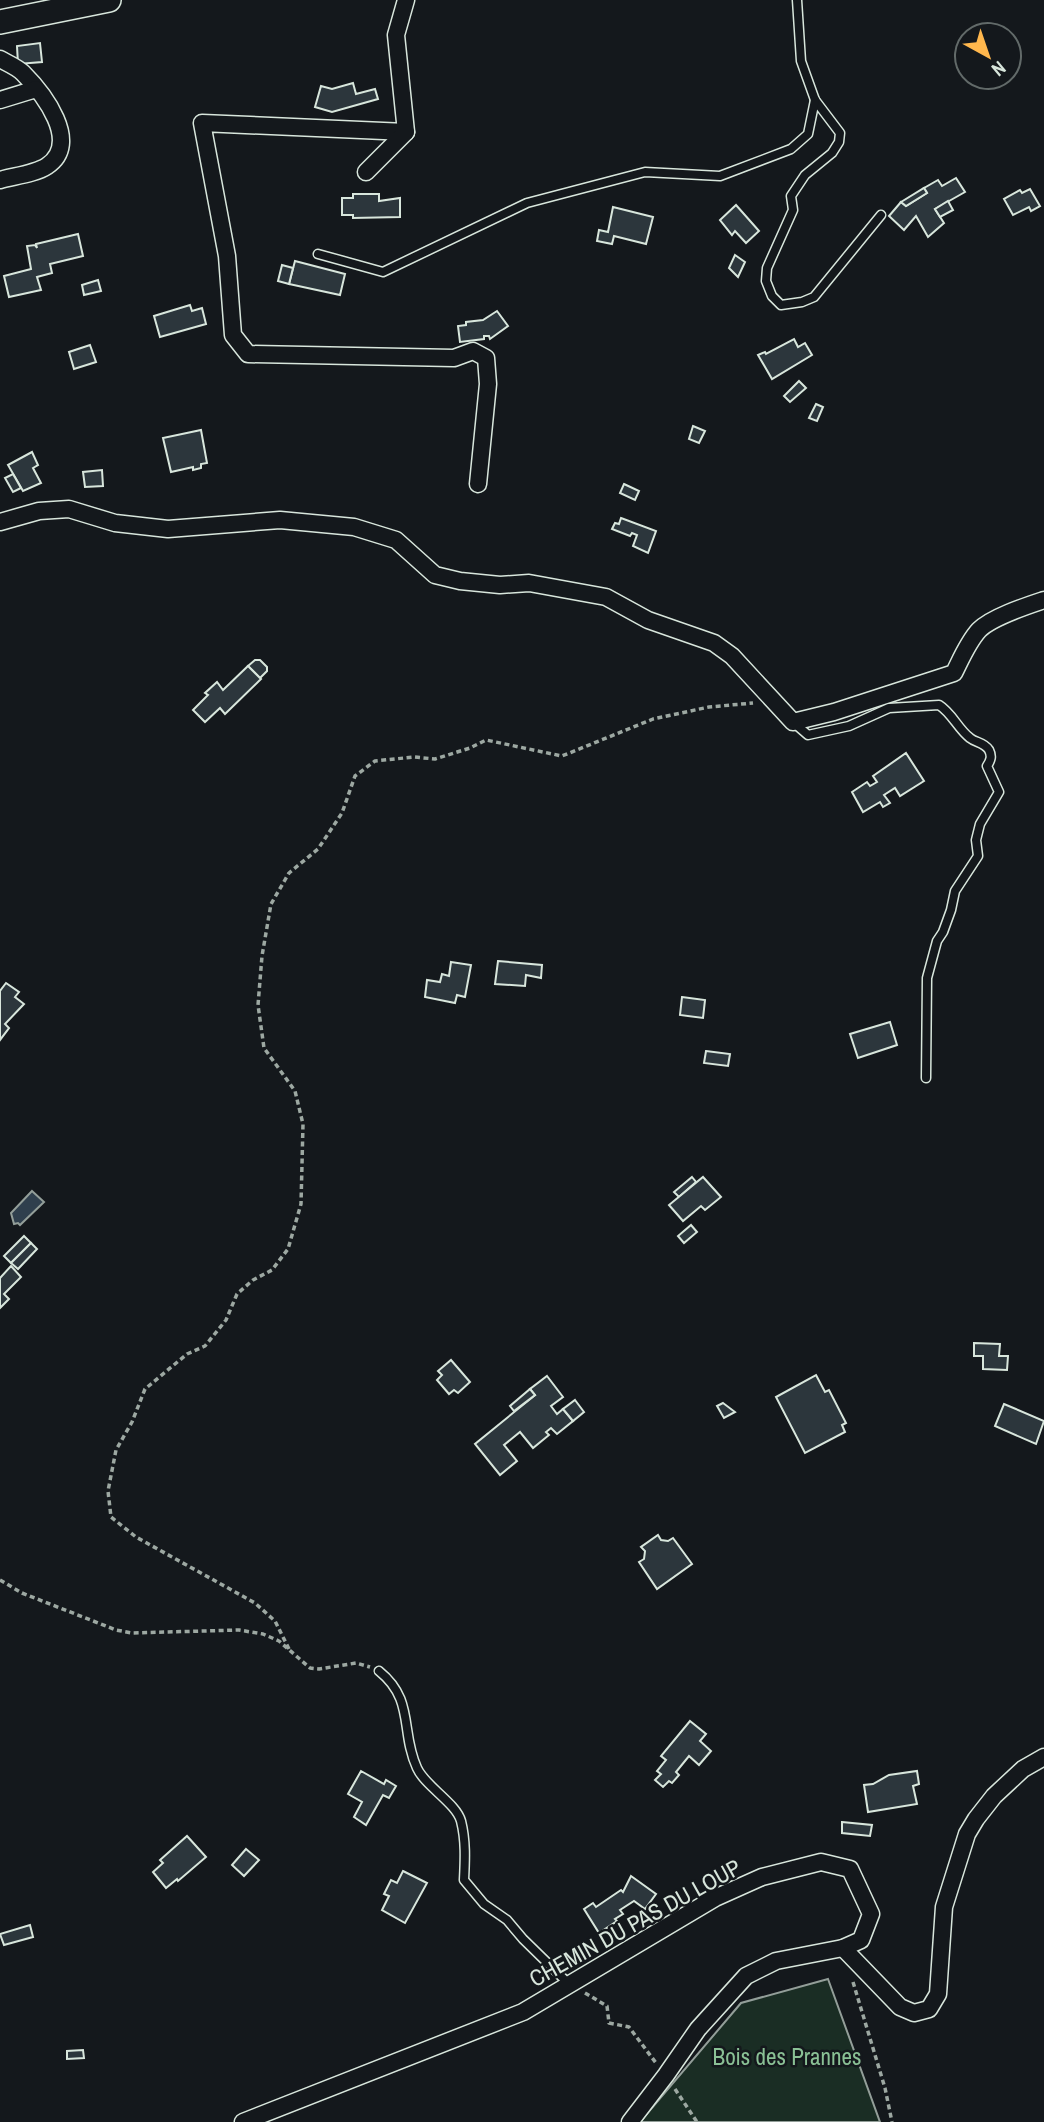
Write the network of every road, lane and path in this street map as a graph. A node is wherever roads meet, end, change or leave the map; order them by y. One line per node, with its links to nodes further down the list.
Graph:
1 (109, 0): 4 (street)
2 (406, 0): 9 (street)
3 (797, 0): 8 (lane)
4 (0, 22)
5 (0, 58): 6 (street)
6 (36, 89): 7 (street); 11 (street)
7 (0, 100)
8 (815, 100): 12 (lane); 13 (lane)
9 (406, 132): 10 (street); 14 (street)
10 (366, 172)
11 (0, 180)
12 (881, 215)
13 (318, 254)
14 (478, 484)
15 (0, 522): 17 (street)
16 (1044, 600): 18 (street)
17 (779, 707): 18 (street); 21 (path)
18 (793, 722): 19 (lane)
19 (926, 1078)
20 (0, 1580): 21 (path)
21 (289, 1649): 22 (path)
22 (379, 1671): 25 (lane)
23 (1044, 1757): 24 (street)
24 (843, 1948): 25 (street, CHEMIN DU PAS DU LOUP); 26 (street); 30 (path)
25 (570, 1985): 26 (path); 27 (street, CHEMIN DU PAS DU LOUP)
26 (666, 2076): 28 (street); 29 (path)
27 (243, 2122)
28 (630, 2122)
29 (696, 2122)
30 (892, 2122)

